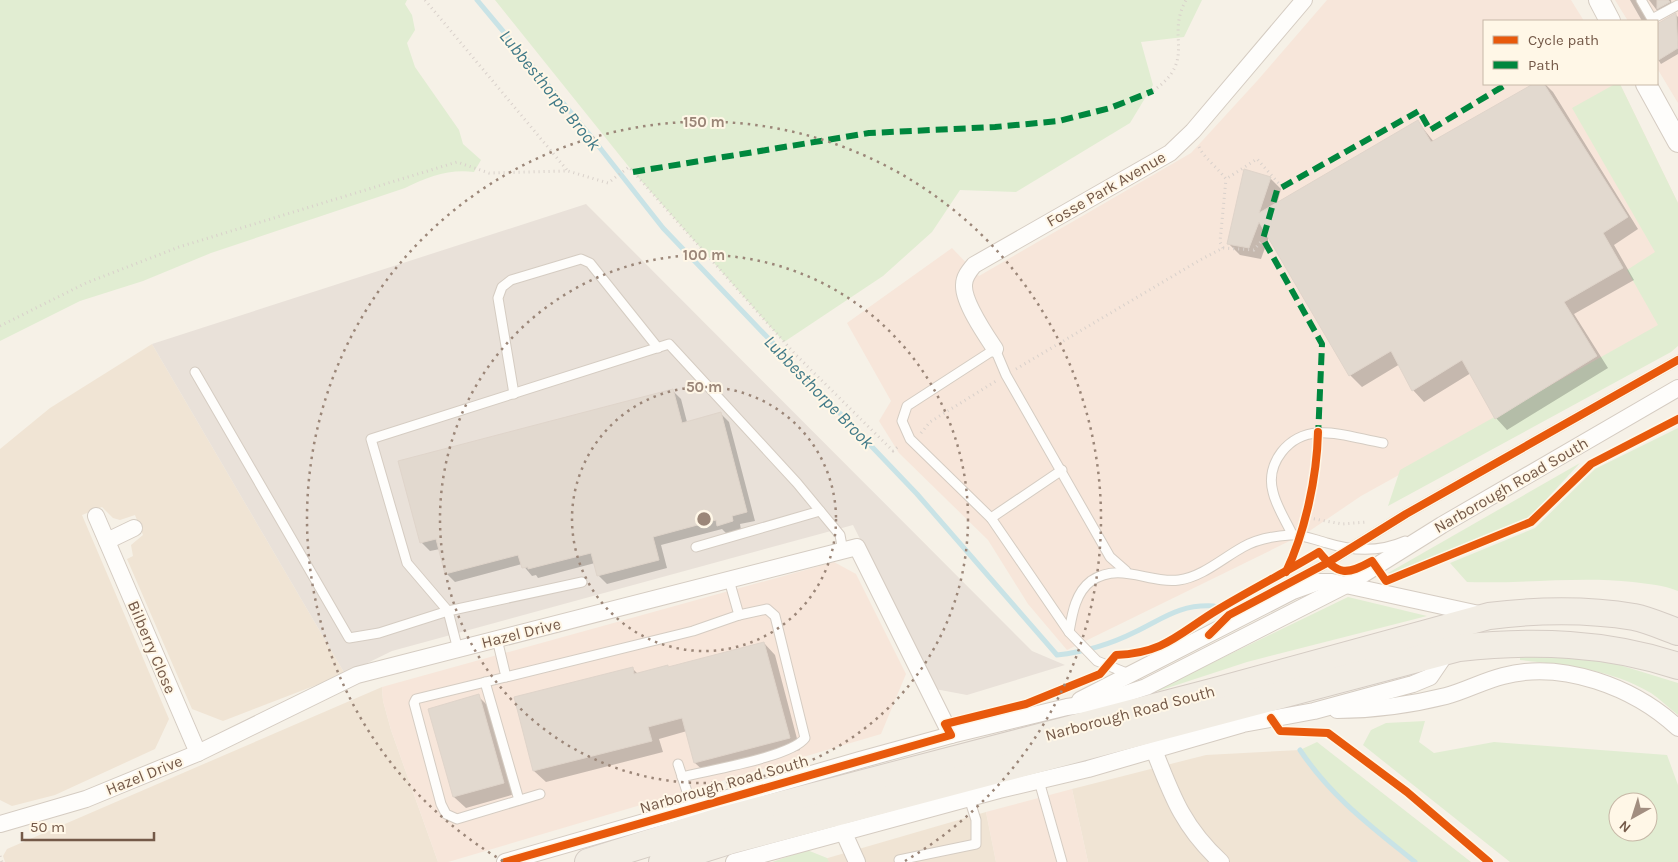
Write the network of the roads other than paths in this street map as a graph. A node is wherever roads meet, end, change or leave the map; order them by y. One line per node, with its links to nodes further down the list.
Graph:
1 (1304, 0): 9 (street, Fosse Park Avenue)
2 (1599, 0): 5 (street)
3 (1641, 0): 4 (lane)
4 (1678, 5)
5 (1609, 20)
6 (1647, 85): 7 (street)
7 (1677, 136)
8 (658, 348): 13 (lane); 13 (lane); 16 (lane)
9 (995, 349): 15 (lane); 18 (lane)
10 (1678, 360): 24 (lane)
11 (195, 372): 30 (lane)
12 (1678, 388): 19 (street, Narborough Road South)
13 (514, 394): 30 (lane)
14 (1383, 443): 21 (lane)
15 (1062, 470): 18 (lane); 26 (lane)
16 (820, 511): 23 (lane); 25 (lane)
17 (96, 516): 22 (street, Bilberry Close)
18 (991, 518): 33 (lane)
19 (1442, 525): 24 (lane); 29 (street, Narborough Road South)
20 (134, 528): 22 (street)
21 (1292, 534): 24 (lane); 26 (lane)
22 (107, 541): 48 (street, Bilberry Close)
23 (696, 547)
24 (1350, 549): 35 (lane)
25 (843, 551): 27 (street, Hazel Drive); 46 (street)
26 (1126, 571): 33 (lane)
27 (729, 580): 31 (lane); 36 (street, Hazel Drive)
28 (582, 582): 30 (lane)
29 (1346, 585): 32 (street, Narborough Road South); 35 (street, Narborough Road South); 43 (street, Narborough Road South)
30 (448, 611): 37 (lane)
31 (739, 615): 41 (lane); 50 (lane)
32 (1479, 619): 34 (main road, Narborough Road South); 38 (street); 61 (main road, Narborough Road South)
33 (1069, 632): 40 (lane)
34 (1678, 632)
35 (1209, 635): 40 (street, Narborough Road South)
36 (498, 639): 37 (street, Hazel Drive); 41 (lane)
37 (458, 650): 48 (street, Hazel Drive)
38 (1448, 651): 39 (main road, Narborough Road South); 44 (street); 62 (main road, Narborough Road South)
39 (1678, 666)
40 (1130, 674): 43 (street, Narborough Road South)
41 (506, 677): 42 (lane)
42 (485, 682): 54 (lane); 54 (lane)
43 (1067, 707): 46 (street, Narborough Road South)
44 (1314, 711): 45 (street); 47 (street)
45 (1678, 728)
46 (951, 735): 55 (street, Narborough Road South)
47 (1154, 750): 51 (street); 58 (street)
48 (198, 753): 56 (street, Hazel Drive)
49 (678, 764): 50 (lane)
50 (682, 776): 55 (lane)
51 (1039, 781): 53 (street); 65 (lane)
52 (540, 794): 54 (lane)
53 (970, 798): 57 (street); 59 (lane)
54 (519, 800)
55 (692, 807): 60 (street, Narborough Road South)
56 (0, 824)
57 (843, 831): 63 (street); 64 (street)
58 (1213, 859)
59 (900, 860)
60 (505, 862)
61 (588, 862)
62 (662, 862)
63 (734, 862)
64 (857, 862)
65 (1062, 862)

